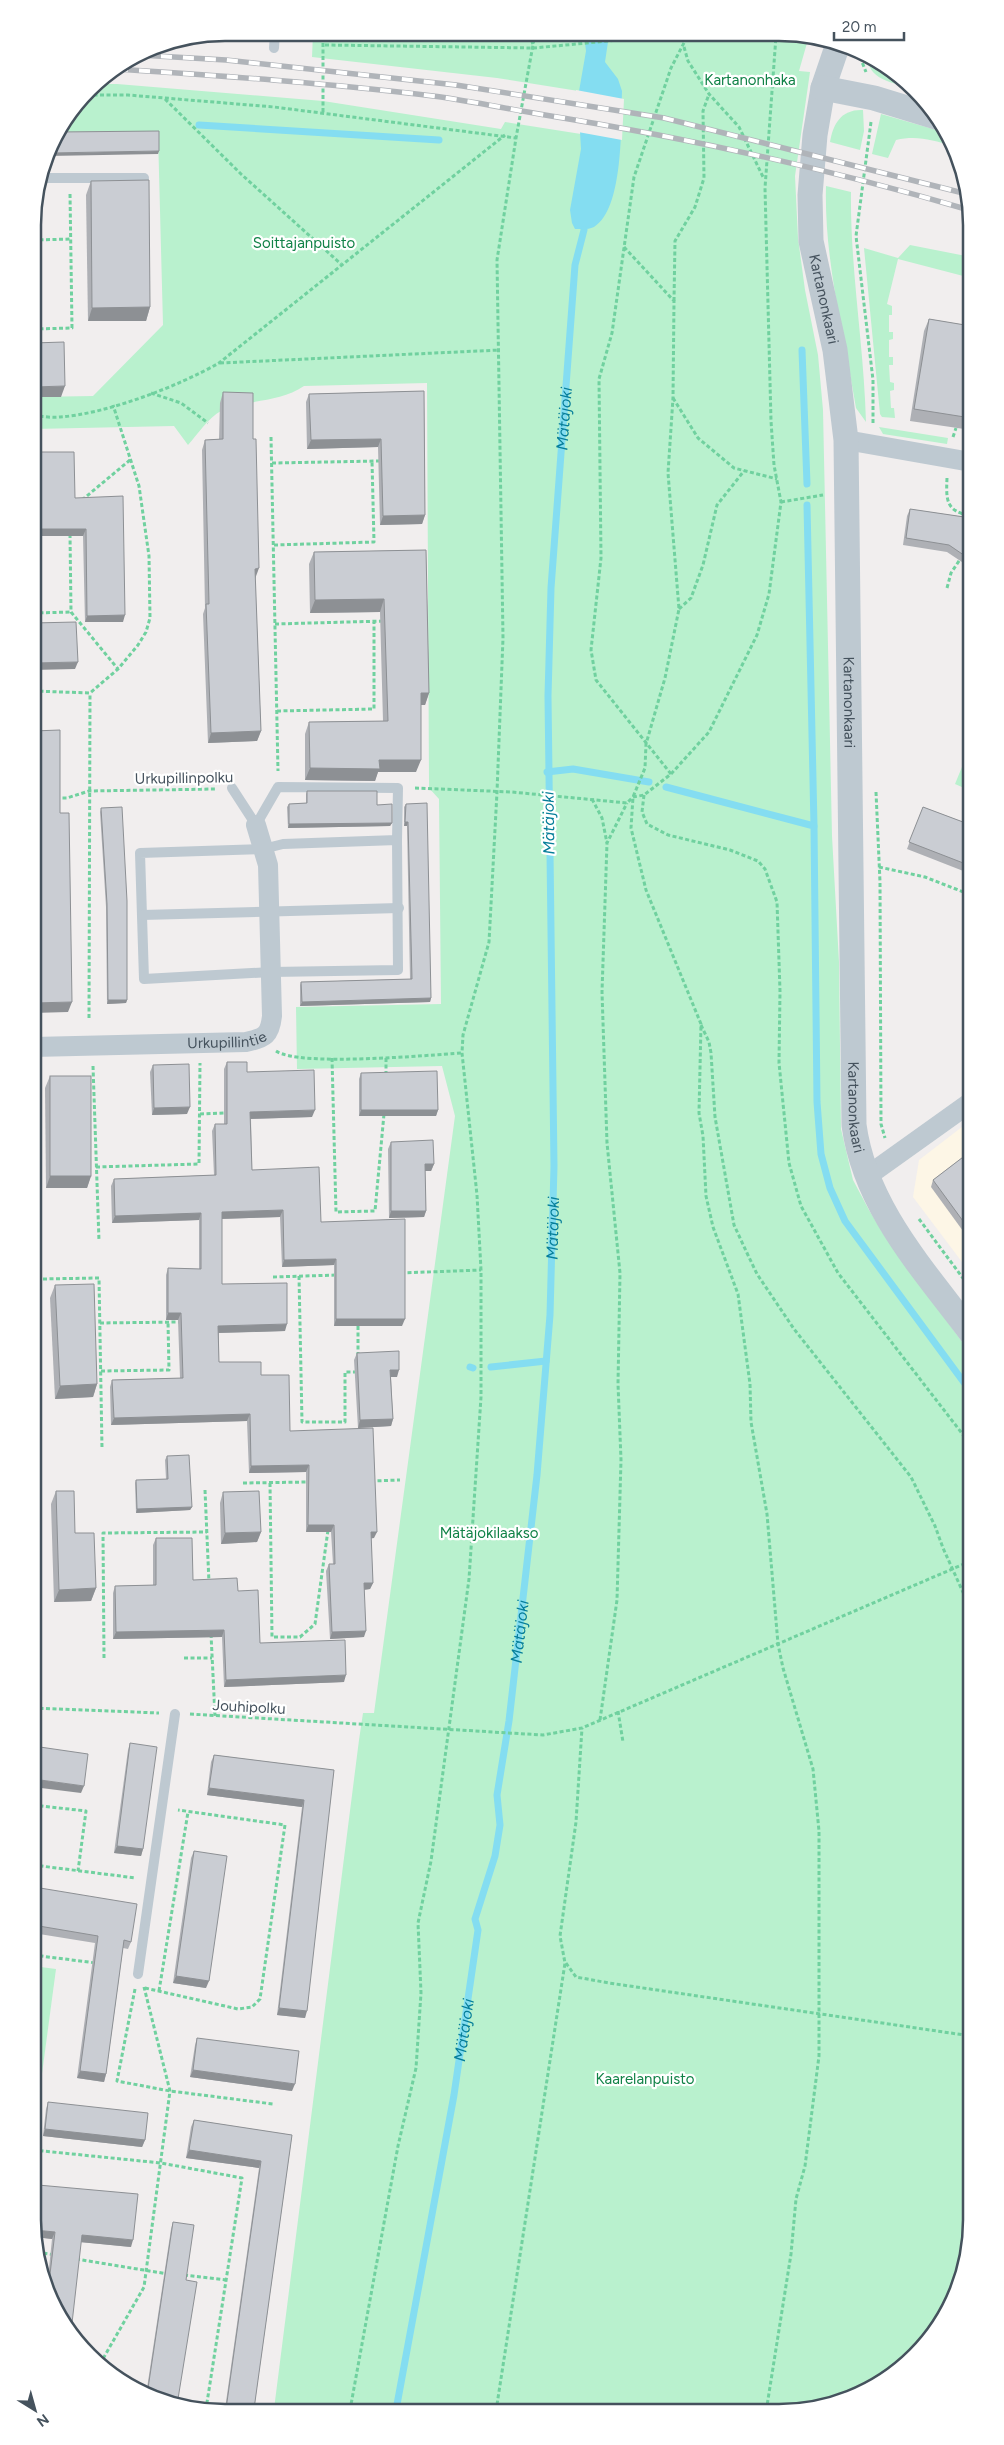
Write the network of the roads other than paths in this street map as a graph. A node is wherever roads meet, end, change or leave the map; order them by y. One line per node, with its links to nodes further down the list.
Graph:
1 (274, 41): 2 (lane)
2 (274, 48)
3 (836, 50): 4 (street, Kartanonkaari)
4 (823, 88): 5 (street); 8 (street, Kartanonkaari)
5 (926, 114)
6 (48, 178): 7 (lane)
7 (144, 178)
8 (846, 440): 9 (street); 20 (street, Kartanonkaari)
9 (963, 460)
10 (232, 788): 11 (lane)
11 (256, 826): 12 (lane); 13 (street, Urkupillintie)
12 (397, 840): 13 (lane); 14 (lane)
13 (263, 849): 15 (street, Urkupillintie); 16 (lane)
14 (398, 908): 15 (lane); 17 (lane)
15 (269, 911): 16 (lane); 17 (street, Urkupillintie)
16 (142, 915): 17 (lane)
17 (271, 972): 18 (street, Urkupillintie)
18 (41, 1047)
19 (963, 1108): 20 (street)
20 (866, 1176): 21 (street, Kartanonkaari)
21 (963, 1322)
22 (175, 1714): 23 (lane)
23 (138, 1974)

